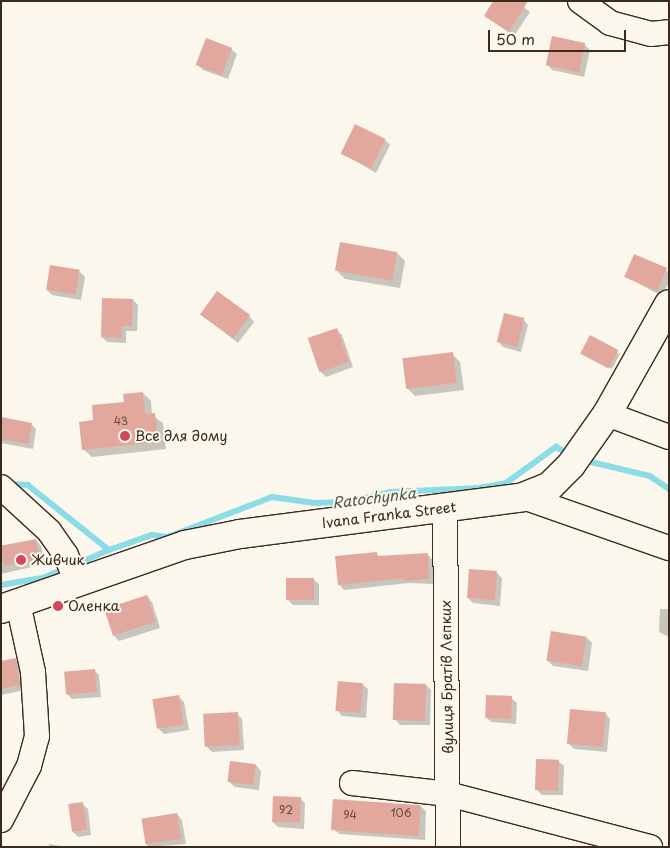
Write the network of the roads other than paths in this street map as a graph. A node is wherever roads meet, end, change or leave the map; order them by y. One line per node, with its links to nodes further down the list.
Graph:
1 (580, 1): 2 (street)
2 (669, 32)
3 (669, 304): 4 (main road, Ivana Franka Street)
4 (600, 424): 5 (street); 7 (main road, Ivana Franka Street)
5 (669, 437)
6 (6, 492): 10 (street)
7 (523, 497): 8 (main road, Ivana Franka Street); 9 (street)
8 (445, 508): 10 (main road, Ivana Franka Street); 13 (street, вулиця Братів Лепких)
9 (669, 548)
10 (72, 570): 11 (main road, Ivana Franka Street)
11 (9, 606): 14 (street, Ivana Franka Street)
12 (352, 783): 13 (street)
13 (448, 794): 15 (street, вулиця Братів Лепких); 16 (street)
14 (1, 820)
15 (448, 847)
16 (650, 847)

